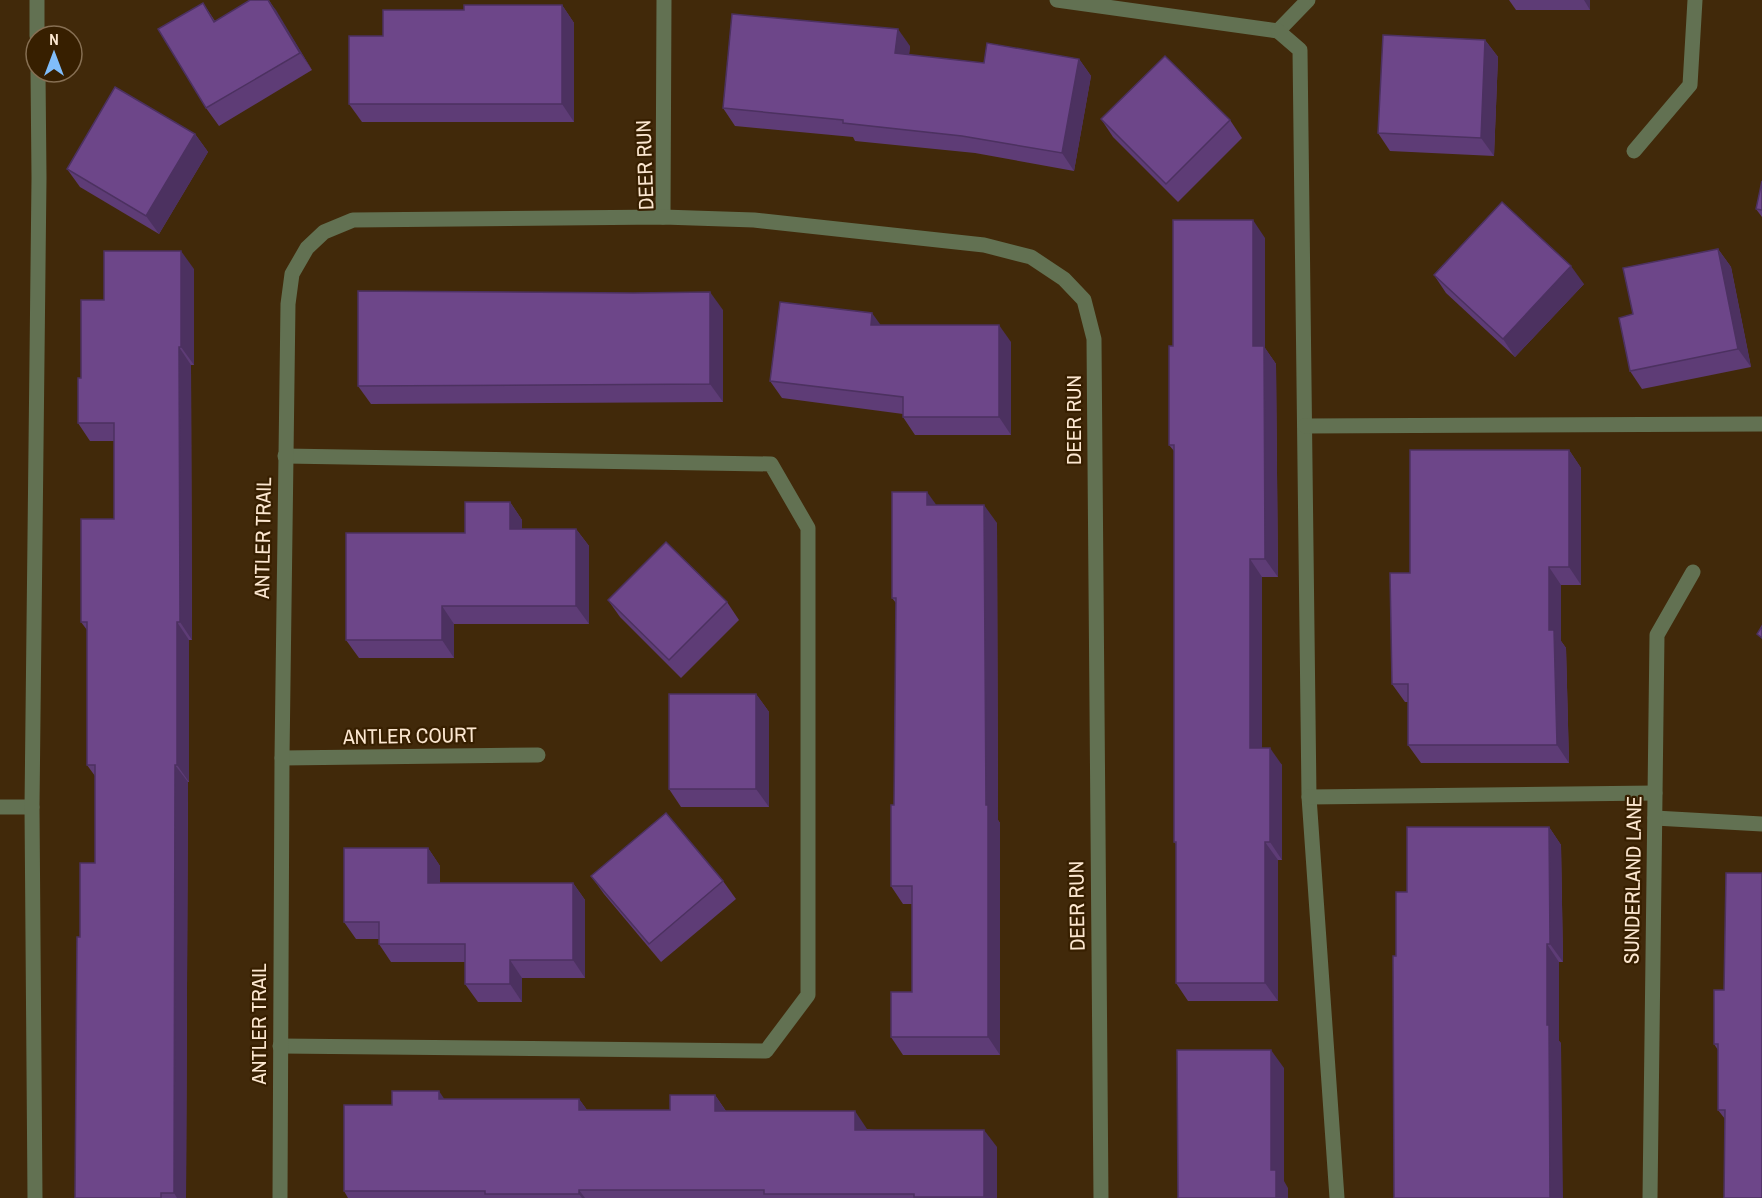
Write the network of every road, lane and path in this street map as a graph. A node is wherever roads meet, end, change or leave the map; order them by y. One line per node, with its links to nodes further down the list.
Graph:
1 (37, 0): 6 (street)
2 (664, 0): 10 (street, DEER RUN)
3 (1057, 0): 7 (street)
4 (1308, 0): 7 (street)
5 (1695, 0): 9 (street)
6 (37, 24)
7 (1278, 31): 12 (street)
8 (38, 84): 20 (street)
9 (1634, 151)
10 (663, 217): 13 (street, ANTLER TRAIL); 26 (street, DEER RUN)
11 (1762, 424): 12 (street)
12 (1305, 426): 18 (street)
13 (285, 456): 16 (street, ANTLER TRAIL); 23 (street)
14 (1693, 572): 17 (street, SUNDERLAND LANE)
15 (538, 755): 16 (street, ANTLER COURT)
16 (282, 758): 23 (street, ANTLER TRAIL)
17 (1655, 793): 18 (street); 21 (street, SUNDERLAND LANE)
18 (1309, 797): 27 (street)
19 (0, 807): 20 (street)
20 (32, 807): 24 (street)
21 (1655, 818): 22 (street); 28 (street, SUNDERLAND LANE)
22 (1762, 825)
23 (280, 1046): 25 (street, ANTLER TRAIL)
24 (35, 1198)
25 (280, 1198)
26 (1101, 1198)
27 (1337, 1198)
28 (1650, 1198)

